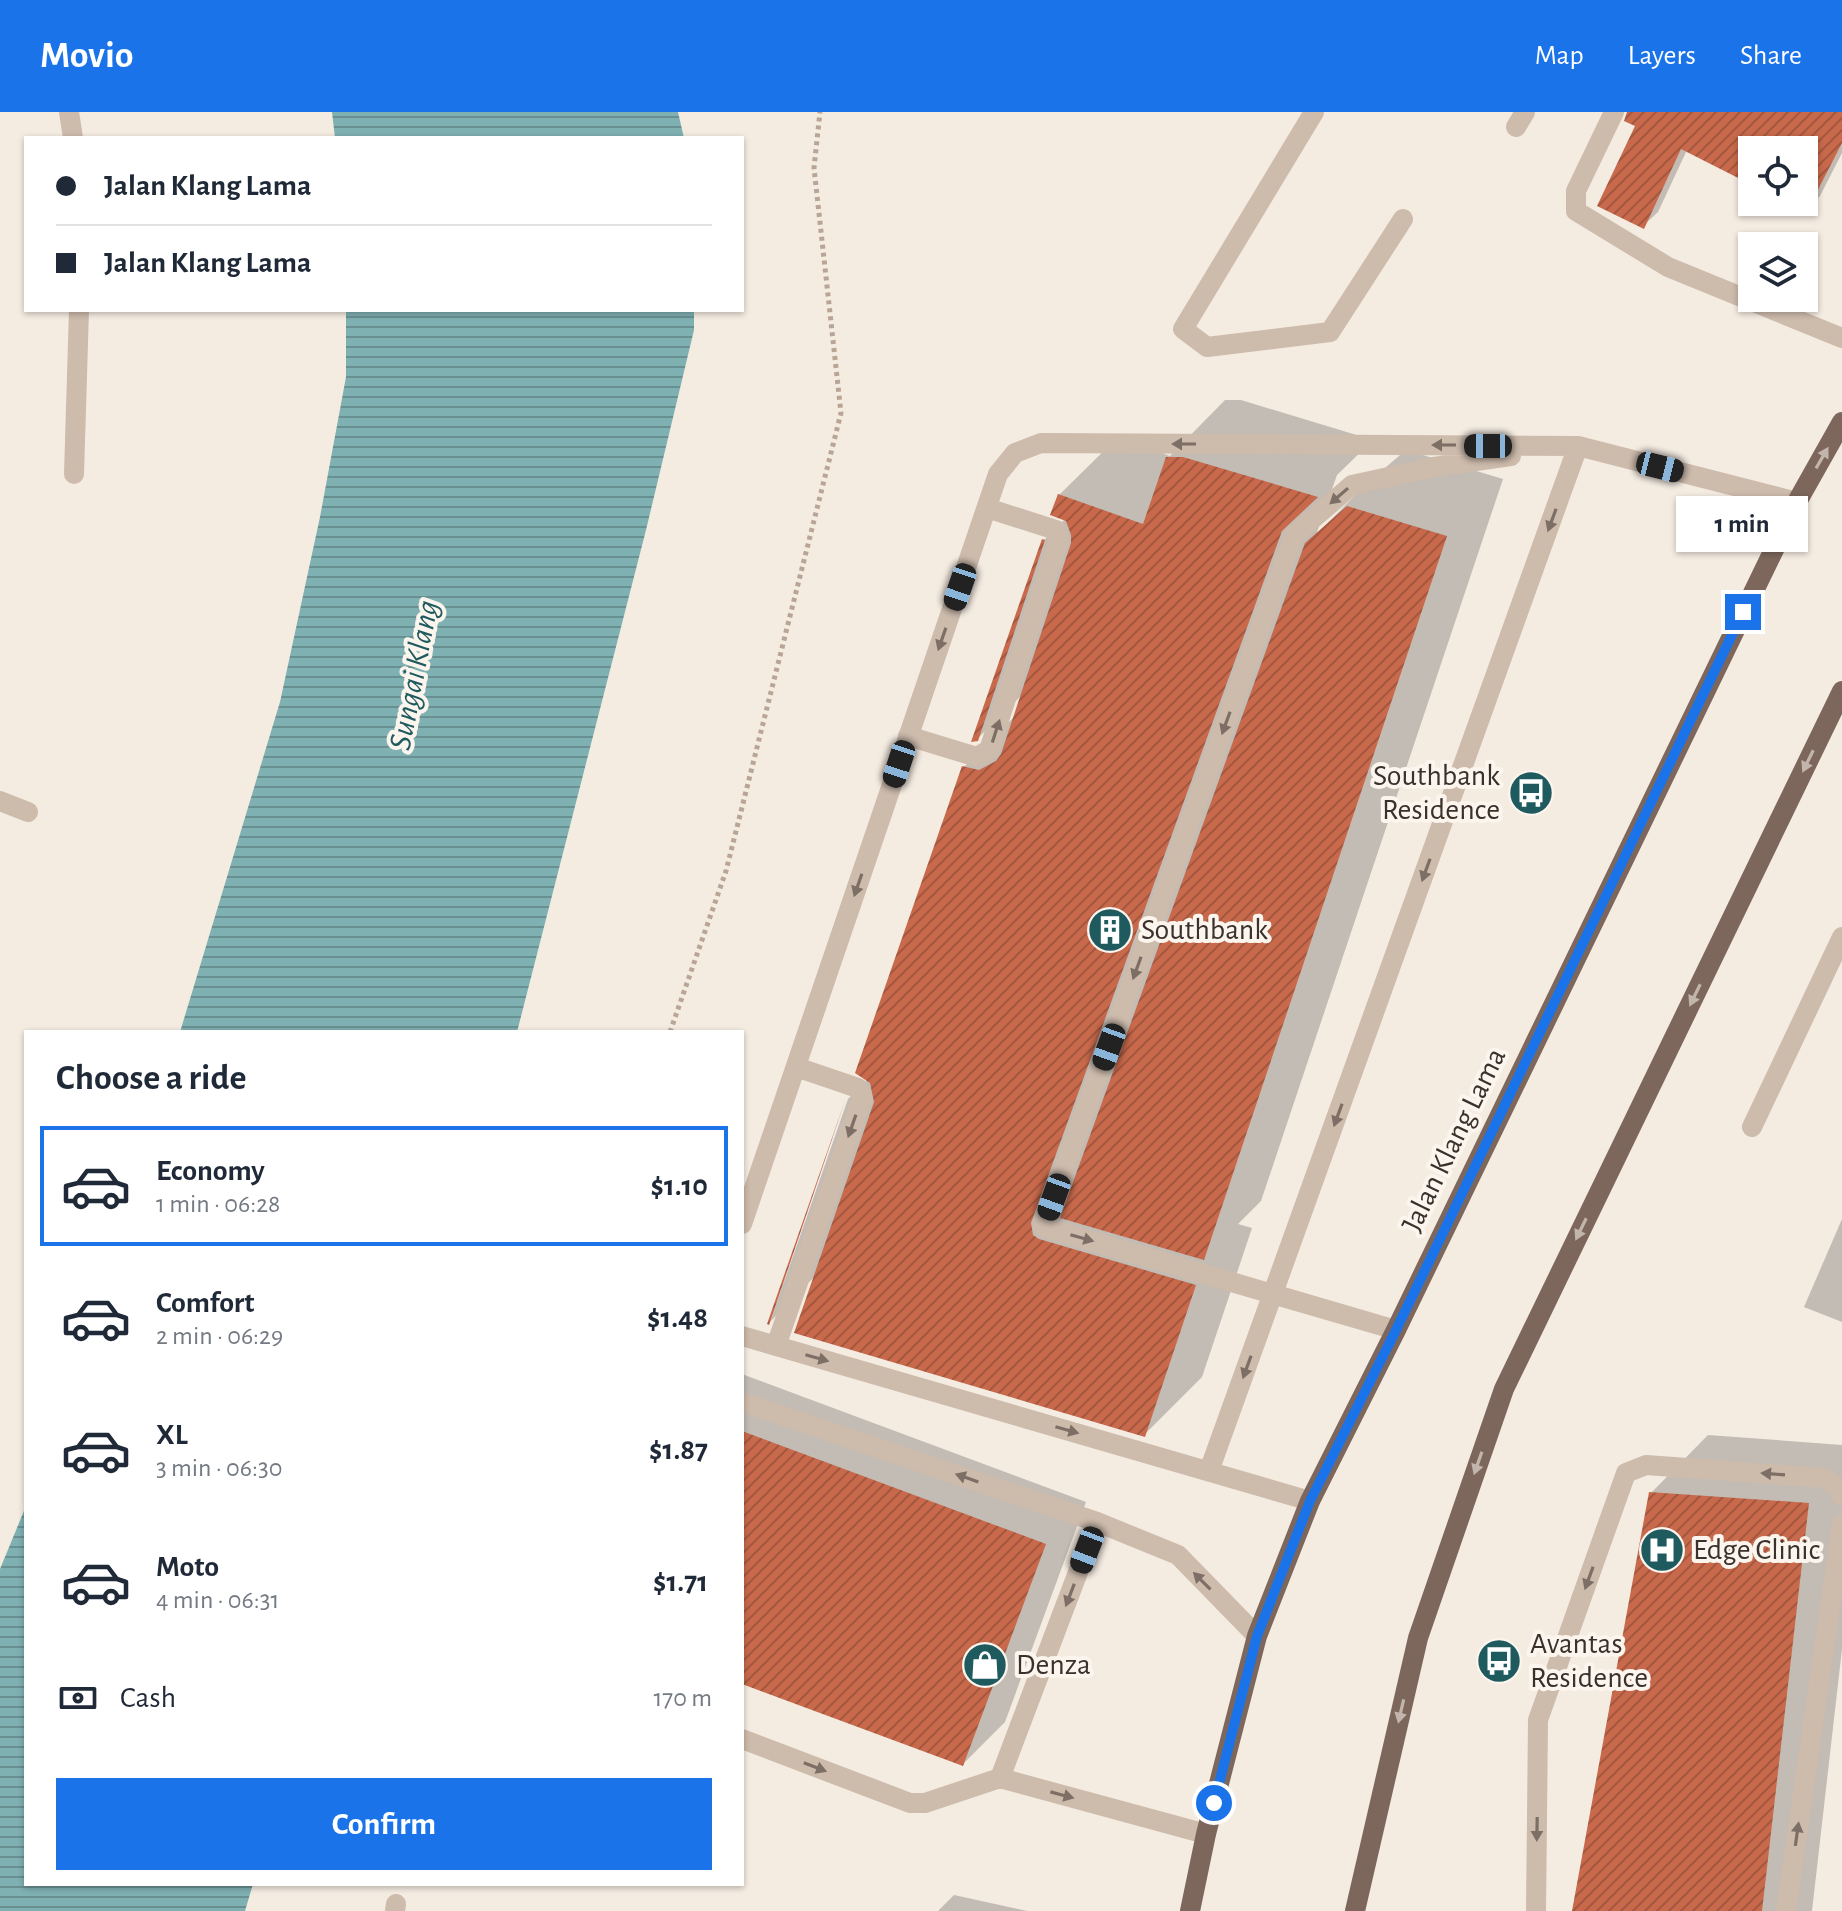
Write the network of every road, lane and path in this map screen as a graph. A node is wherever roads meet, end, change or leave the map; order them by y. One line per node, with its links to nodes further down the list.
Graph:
1 (69, 112): 5 (street)
2 (820, 112): 19 (path)
3 (1314, 112): 6 (street)
4 (1614, 112): 8 (street)
5 (73, 136)
6 (1403, 219)
7 (79, 312): 11 (street)
8 (1842, 338)
9 (1842, 422): 12 (main road, Jalan Klang Lama, one-way to 9)
10 (1578, 446): 12 (street); 13 (street, one-way to 13); 23 (street, one-way to 23); 23 (street, one-way to 23)
11 (74, 474)
12 (1797, 502): 24 (main road, Jalan Klang Lama)
13 (987, 508): 15 (street, one-way to 15); 15 (street, one-way to 13)
14 (1842, 691): 38 (main road, one-way to 38)
15 (908, 736): 20 (street, one-way to 20)
16 (0, 801): 17 (street)
17 (28, 812)
18 (1842, 937): 21 (street)
19 (671, 1030)
20 (796, 1067): 22 (street); 26 (street, one-way to 26)
21 (1752, 1127)
22 (744, 1218)
23 (1274, 1293): 24 (street); 28 (street, one-way to 28)
24 (1396, 1330): 30 (main road, Jalan Klang Lama)
25 (744, 1337): 26 (street)
26 (776, 1346): 28 (street, one-way to 28)
27 (744, 1403): 31 (street, one-way to 27)
28 (1209, 1471): 30 (street)
29 (1842, 1496): 39 (street, one-way to 39)
30 (1310, 1501): 33 (main road, Jalan Klang Lama)
31 (1097, 1522): 33 (street, one-way to 31); 35 (street, one-way to 35)
32 (1842, 1524): 40 (street, one-way to 32)
33 (1257, 1636): 36 (main road, Jalan Klang Lama)
34 (744, 1740): 35 (street, one-way to 35)
35 (1000, 1778): 36 (street, one-way to 36)
36 (1206, 1834): 37 (main road, Jalan Klang Lama)
37 (1190, 1911)
38 (1355, 1911)
39 (1536, 1911)
40 (1786, 1911)

